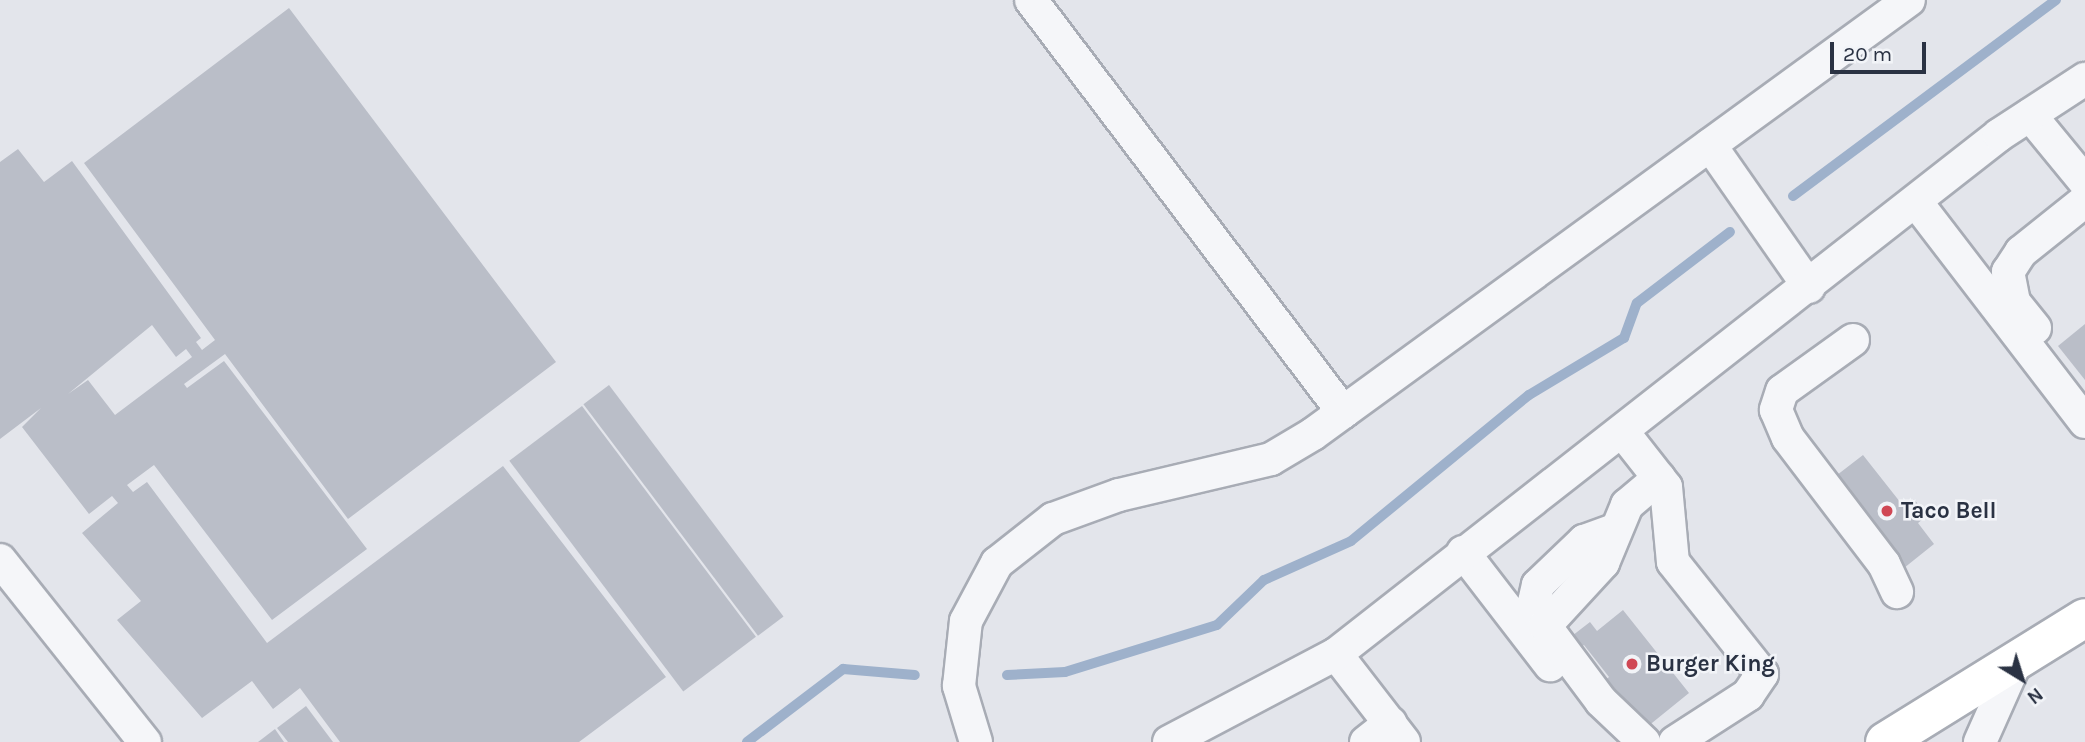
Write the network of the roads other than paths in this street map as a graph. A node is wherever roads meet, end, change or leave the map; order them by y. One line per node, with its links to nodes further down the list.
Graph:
1 (1031, 0): 12 (lane)
2 (1909, 0): 5 (lane)
3 (2085, 79): 4 (lane)
4 (2030, 116): 6 (lane); 8 (lane)
5 (1710, 145): 9 (lane); 12 (lane)
6 (2085, 182)
7 (2085, 201): 11 (lane)
8 (1917, 203): 9 (lane); 13 (lane)
9 (1809, 287): 14 (lane)
10 (1853, 340): 18 (lane)
11 (2085, 388)
12 (1343, 412): 24 (lane)
13 (2085, 422)
14 (1622, 431): 15 (lane); 16 (lane)
15 (1659, 478): 27 (lane); 28 (lane)
16 (1463, 552): 20 (lane); 26 (lane)
17 (0, 560): 23 (lane)
18 (1897, 592)
19 (2085, 618): 21 (main road)
20 (1336, 654): 22 (lane); 25 (lane)
21 (2016, 661): 29 (main road); 30 (lane)
22 (1387, 736)
23 (145, 742)
24 (976, 742)
25 (1169, 742)
26 (1609, 742)
27 (1644, 742)
28 (1675, 742)
29 (1885, 742)
30 (1980, 742)

